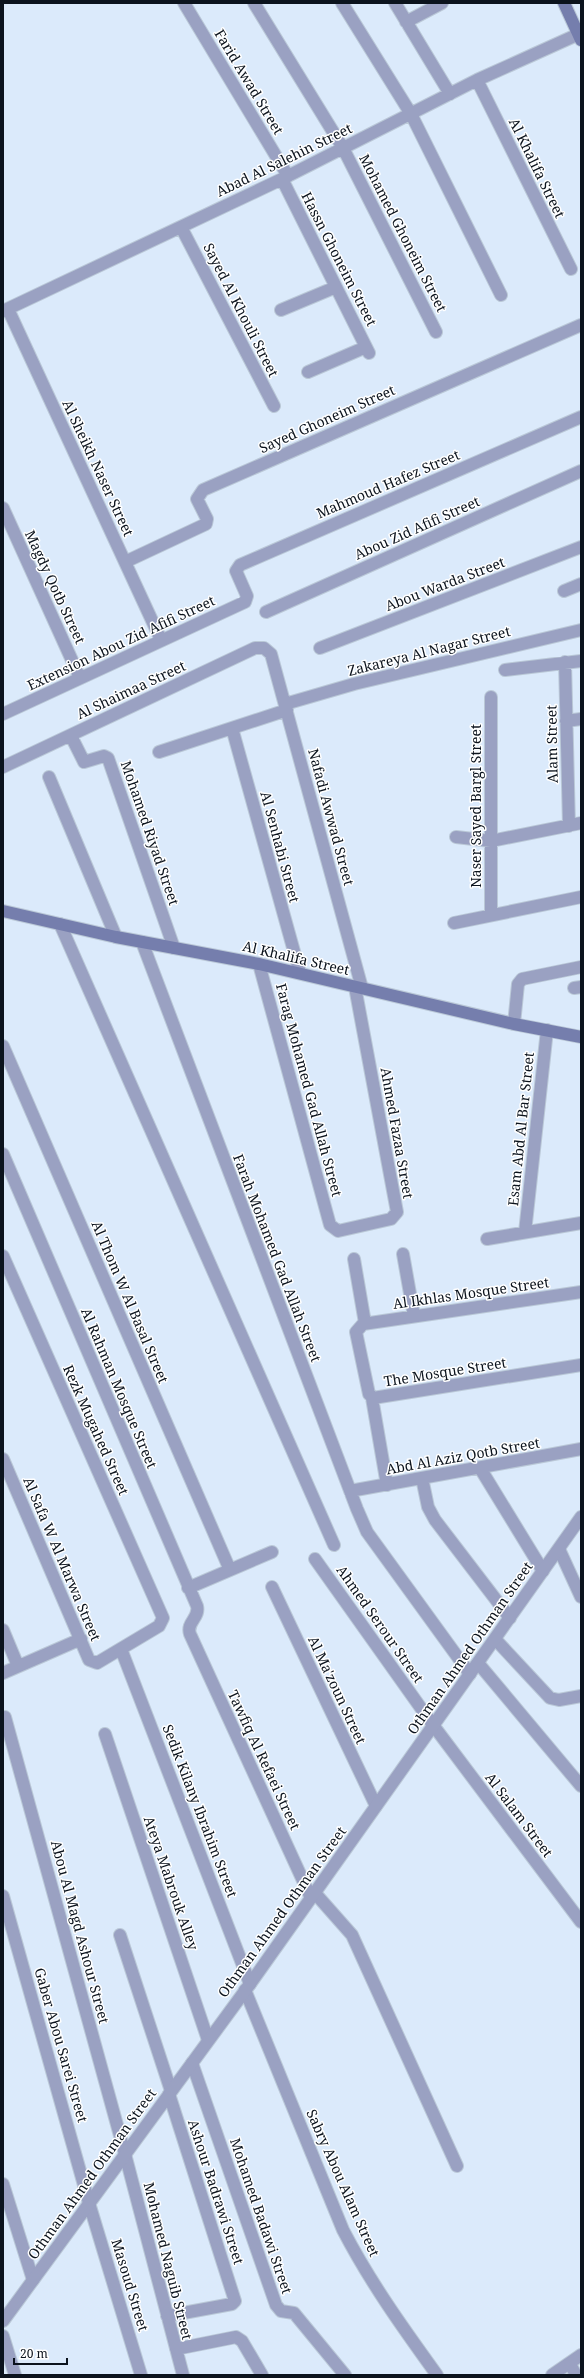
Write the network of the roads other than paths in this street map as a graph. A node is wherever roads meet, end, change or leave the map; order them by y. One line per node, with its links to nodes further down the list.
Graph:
1 (184, 3): 13 (street, Farid Awad Street)
2 (254, 3): 12 (street, Mohamed Ghoneim Street)
3 (342, 3): 11 (street)
4 (394, 3): 7 (street)
5 (442, 3): 7 (street)
6 (564, 3): 8 (main road)
7 (406, 22): 10 (street)
8 (580, 36): 9 (street, Abad Al Salehin Street)
9 (477, 80): 10 (street, Abad Al Salehin Street); 15 (street, Al Khalifa Street)
10 (450, 94): 11 (street, Abad Al Salehin Street)
11 (411, 114): 12 (street, Abad Al Salehin Street); 17 (street)
12 (343, 148): 13 (street, Abad Al Salehin Street); 21 (street, Mohamed Ghoneim Street)
13 (285, 178): 14 (street, Abad Al Salehin Street); 16 (street, Hassn Ghoneim Street)
14 (181, 227): 18 (street, Abad Al Salehin Street); 23 (street, Sayed Al Khouli Street)
15 (571, 269)
16 (336, 287): 19 (street); 22 (street, Hassn Ghoneim Street)
17 (501, 294)
18 (5, 310): 28 (street, Al Sheikh Naser Street)
19 (281, 310)
20 (581, 325): 28 (street, Sayed Ghoneim Street)
21 (436, 332)
22 (308, 372)
23 (274, 406)
24 (581, 417): 31 (street, Mahmoud Hafez Street)
25 (581, 471): 32 (street, Abou Zid Afifi Street)
26 (3, 508): 40 (street, Magdy Qotb Street)
27 (581, 547): 35 (street, Abou Warda Street)
28 (125, 562): 34 (street, Al Sheikh Naser Street)
29 (581, 584): 30 (street)
30 (564, 591)
31 (247, 596): 34 (street, Extension Abou Zid Afifi Street)
32 (266, 612)
33 (581, 630): 42 (street, Zakareya Al Nagar Street)
34 (162, 640): 40 (street, Extension Abou Zid Afifi Street)
35 (320, 648)
36 (271, 654): 42 (street, Nafadi Awwad Street); 47 (street, Al Shaimaa Street)
37 (581, 661): 38 (street)
38 (565, 662): 39 (street); 45 (street, Alam Street)
39 (505, 670)
40 (80, 678): 43 (street, Extension Abou Zid Afifi Street)
41 (491, 697): 54 (street, Naser Sayed Bargl Street)
42 (286, 707): 46 (street, Zakareya Al Nagar Street); 66 (street, Nafadi Awwad Street)
43 (3, 714)
44 (581, 720): 45 (street)
45 (566, 721): 52 (street, Alam Street)
46 (232, 728): 48 (street, Zakareya Al Nagar Street); 65 (street, Al Senhabi Street)
47 (71, 736): 49 (street, Al Shaimaa Street); 62 (street, Mohamed Riyad Street)
48 (159, 752)
49 (3, 768)
50 (49, 777): 60 (street)
51 (581, 823): 52 (street)
52 (569, 826): 54 (street)
53 (456, 837): 54 (street)
54 (491, 841): 57 (street, Naser Sayed Bargl Street)
55 (581, 897): 57 (street)
56 (3, 911): 59 (main road, Al Khalifa Street)
57 (491, 915): 58 (street)
58 (454, 923)
59 (60, 924): 60 (main road, Al Khalifa Street); 91 (street)
60 (116, 937): 61 (main road, Al Khalifa Street)
61 (142, 942): 62 (main road, Al Khalifa Street); 89 (street, Farah Mohamed Gad Allah Street)
62 (174, 948): 63 (main road, Al Khalifa Street)
63 (259, 964): 65 (main road, Al Khalifa Street); 73 (street, Farag Mohamed Gad Allah Street)
64 (581, 967): 67 (street)
65 (300, 973): 66 (main road, Al Khalifa Street)
66 (359, 988): 67 (main road, Al Khalifa Street); 73 (street, Ahmed Fazaa Street)
67 (514, 1024): 68 (main road, Al Khalifa Street)
68 (547, 1030): 69 (main road, Al Khalifa Street); 74 (street, Esam Abd Al Bar Street)
69 (581, 1037)
70 (3, 1046): 95 (street, Al Thom W Al Basal Street)
71 (3, 1154): 98 (street, Al Rahman Mosque Street)
72 (581, 1223): 74 (street)
73 (330, 1225)
74 (525, 1232): 75 (street)
75 (487, 1238)
76 (403, 1254): 80 (street)
77 (3, 1256): 105 (street, Rezk Mugahed Street)
78 (354, 1259): 81 (street)
79 (581, 1292): 80 (street, Al Ikhlas Mosque Street)
80 (414, 1316): 81 (street, Al Ikhlas Mosque Street)
81 (366, 1323): 83 (street, The Mosque Street)
82 (581, 1365): 83 (street, The Mosque Street)
83 (372, 1398): 88 (street)
84 (581, 1449): 86 (street, Abd Al Aziz Qotb Street)
85 (3, 1459): 104 (street, Al Safa W Al Marwa Street)
86 (480, 1468): 87 (street, Abd Al Aziz Qotb Street); 96 (street)
87 (422, 1478): 88 (street, Abd Al Aziz Qotb Street); 100 (street)
88 (387, 1485): 89 (street, Abd Al Aziz Qotb Street)
89 (350, 1491): 109 (street, Farah Mohamed Gad Allah Street)
90 (581, 1517): 92 (street, Othman Ahmed Othman Street)
91 (334, 1545)
92 (559, 1549): 96 (street, Othman Ahmed Othman Street); 99 (street)
93 (272, 1552): 95 (street)
94 (315, 1559): 112 (street, Ahmed Serour Street)
95 (230, 1570): 98 (street)
96 (543, 1571): 100 (street, Othman Ahmed Othman Street)
97 (272, 1587): 115 (street, Al Ma'zoun Street)
98 (188, 1588): 102 (street, Al Rahman Mosque Street)
99 (581, 1598)
100 (510, 1618): 103 (street, Othman Ahmed Othman Street)
101 (3, 1630): 107 (street)
102 (190, 1634): 116 (street, Tawfiq Al Refaei Street)
103 (495, 1639): 106 (street, Othman Ahmed Othman Street); 110 (street)
104 (80, 1640): 105 (street, Al Safa W Al Marwa Street); 107 (street)
105 (121, 1649): 120 (street, Sedik Kilany Ibrahim Street)
106 (478, 1663): 109 (street, Othman Ahmed Othman Street); 114 (street)
107 (18, 1666): 108 (street)
108 (3, 1673)
109 (470, 1674): 112 (street, Othman Ahmed Othman Street)
110 (581, 1696)
111 (5, 1717): 124 (street, Abou Al Magd Ashour Street)
112 (433, 1725): 115 (street, Othman Ahmed Othman Street); 118 (street, Al Salam Street)
113 (105, 1734): 121 (street, Ateya Mabrouk Alley)
114 (581, 1786)
115 (376, 1806): 116 (street, Othman Ahmed Othman Street)
116 (312, 1895): 120 (street, Othman Ahmed Othman Street); 125 (street, Tawfiq Al Refaei Street)
117 (3, 1896): 127 (street, Gaber Abou Sarei Street)
118 (581, 1922)
119 (120, 1935): 123 (street, Ashour Badrawi Street)
120 (247, 1987): 121 (street, Othman Ahmed Othman Street); 140 (street, Sabry Abou Alam Street)
121 (208, 2040): 122 (street, Othman Ahmed Othman Street)
122 (192, 2062): 123 (street, Othman Ahmed Othman Street); 139 (street, Mohamed Badawi Street)
123 (170, 2092): 124 (street, Othman Ahmed Othman Street); 129 (street, Ashour Badrawi Street)
124 (125, 2154): 127 (street, Othman Ahmed Othman Street); 129 (street, Mohamed Naguib Street)
125 (457, 2166)
126 (3, 2184): 128 (street)
127 (90, 2203): 128 (street, Othman Ahmed Othman Street); 136 (street, Masoud Street)
128 (33, 2280): 130 (street, Othman Ahmed Othman Street)
129 (167, 2316): 132 (street, Mohamed Naguib Street)
130 (3, 2321)
131 (3, 2336): 135 (street)
132 (176, 2349): 137 (street, Mohamed Naguib Street); 138 (street)
133 (581, 2354): 134 (street)
134 (570, 2364): 141 (street); 142 (street)
135 (15, 2375)
136 (141, 2375)
137 (183, 2375)
138 (262, 2375)
139 (345, 2375)
140 (437, 2375)
141 (552, 2375)
142 (576, 2375)

